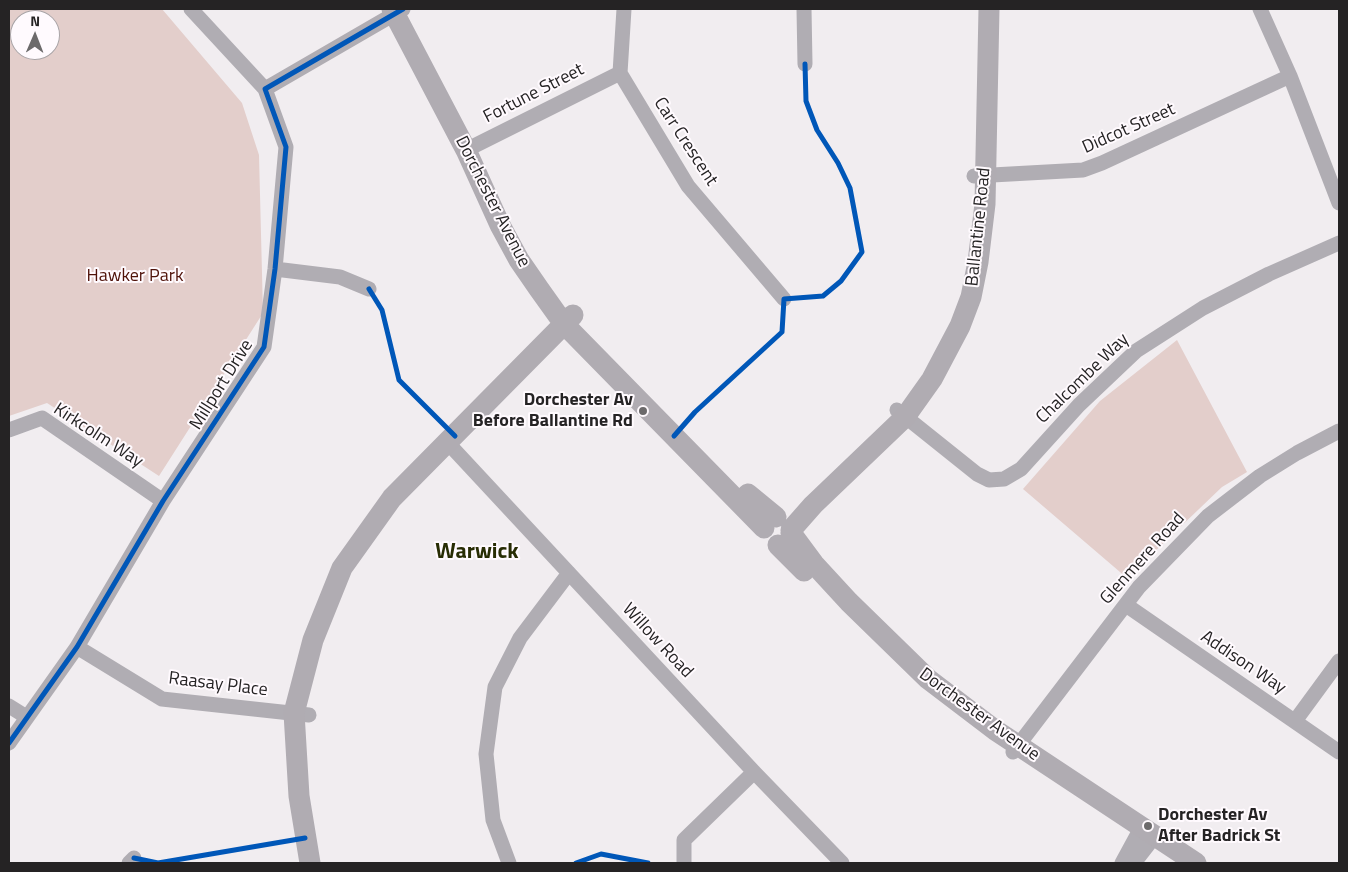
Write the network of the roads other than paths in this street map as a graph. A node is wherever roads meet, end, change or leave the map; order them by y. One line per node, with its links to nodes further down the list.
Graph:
1 (192, 9): 11 (street)
2 (624, 9): 9 (street)
3 (804, 9): 8 (street)
4 (978, 9): 13 (street, Ballantine Road)
5 (989, 9): 13 (street, Ballantine Road)
6 (1260, 9): 10 (street)
7 (399, 10): 11 (street); 12 (street, Dorchester Avenue)
8 (805, 64)
9 (620, 72): 12 (street, Fortune Street); 18 (street, Carr Crescent)
10 (1290, 76): 13 (street, Didcot Street); 14 (street)
11 (265, 89): 16 (street, Millport Drive)
12 (471, 147): 19 (street, Dorchester Avenue)
13 (980, 175): 20 (street, Ballantine Road)
14 (1339, 203)
15 (1339, 243): 20 (street, Chalcombe Way)
16 (275, 269): 17 (street); 24 (street, Millport Drive)
17 (369, 289)
18 (784, 299)
19 (573, 324): 23 (street); 25 (street, Dorchester Avenue)
20 (901, 413): 25 (street, Ballantine Road)
21 (9, 430): 24 (street, Kirkcolm Way)
22 (1339, 431): 27 (street, Glenmere Road)
23 (451, 446): 26 (street, Willow Road); 31 (street)
24 (163, 501): 28 (street, Millport Drive)
25 (780, 528): 35 (street, Dorchester Avenue)
26 (569, 573): 37 (street, Willow Road); 41 (street)
27 (1126, 605): 33 (street, Addison Way); 35 (street, Glenmere Road)
28 (77, 647): 31 (street, Raasay Place); 32 (street, Millport Drive)
29 (1339, 661): 33 (street)
30 (9, 706): 32 (street)
31 (301, 714): 39 (street); 40 (street)
32 (26, 716): 34 (street, Millport Drive)
33 (1295, 721): 36 (street, Addison Way)
34 (9, 742)
35 (1016, 749): 38 (street, Dorchester Avenue)
36 (1339, 752)
37 (754, 772): 42 (street); 43 (street, Willow Road)
38 (1145, 837): 44 (street); 45 (street); 46 (street, Dorchester Avenue); 47 (street, Dorchester Avenue)
39 (310, 863)
40 (322, 863)
41 (509, 863)
42 (684, 863)
43 (842, 863)
44 (1122, 863)
45 (1134, 863)
46 (1174, 863)
47 (1196, 863)

